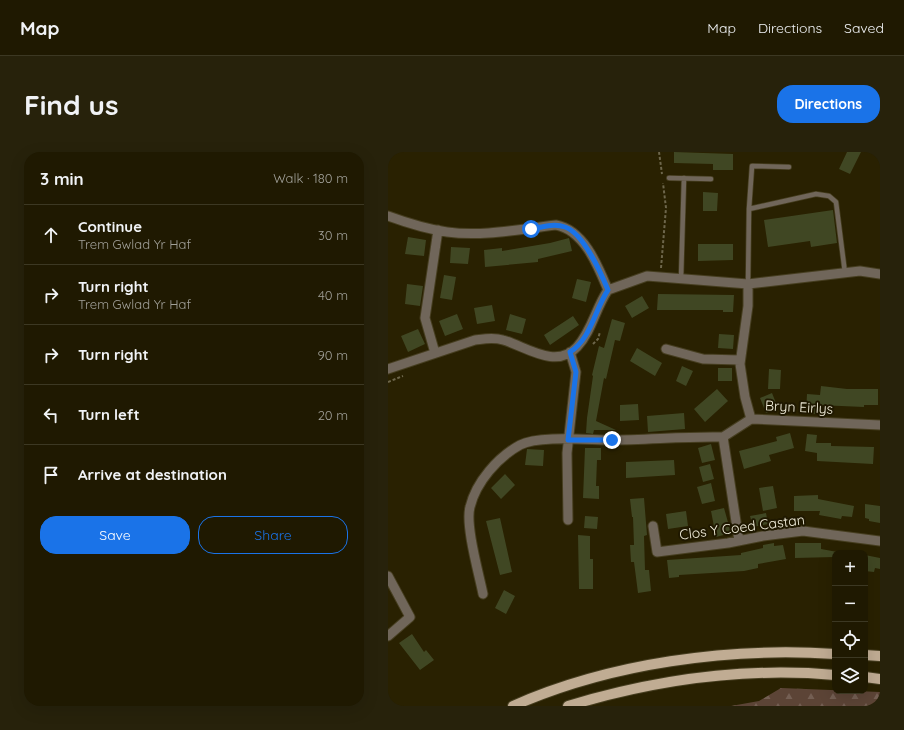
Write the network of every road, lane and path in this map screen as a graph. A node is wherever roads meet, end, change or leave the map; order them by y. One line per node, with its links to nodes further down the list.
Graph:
1 (659, 152): 11 (path)
2 (789, 167): 6 (lane)
3 (669, 178): 4 (lane)
4 (684, 178): 5 (lane); 12 (lane)
5 (711, 179)
6 (749, 209): 9 (lane); 13 (lane)
7 (388, 216): 8 (street)
8 (438, 230): 14 (street); 19 (street)
9 (845, 273): 10 (street); 13 (street)
10 (880, 274)
11 (660, 277): 12 (street); 14 (street)
12 (681, 279): 13 (street)
13 (748, 284): 20 (street)
14 (608, 290): 18 (street)
15 (603, 325): 16 (path)
16 (589, 348)
17 (666, 349): 20 (street)
18 (570, 352): 19 (street); 27 (street)
19 (435, 353): 21 (street)
20 (740, 360): 24 (street)
21 (388, 369)
22 (408, 374): 23 (path)
23 (388, 382)
24 (751, 419): 25 (street, Bryn Eirlys); 26 (street, Bryn Eirlys)
25 (880, 425)
26 (722, 437): 27 (street); 30 (street)
27 (568, 440): 28 (street); 33 (street)
28 (568, 520)
29 (653, 526): 30 (street, Clos Y Coed Castan)
30 (739, 541): 31 (street, Clos Y Coed Castan)
31 (880, 541)
32 (388, 576): 34 (street)
33 (483, 594)
34 (388, 636)
35 (832, 654): 41 (main road)
36 (868, 655): 37 (main road)
37 (880, 656)
38 (832, 675): 42 (main road)
39 (868, 677): 40 (main road)
40 (880, 679)
41 (513, 706)
42 (568, 706)

